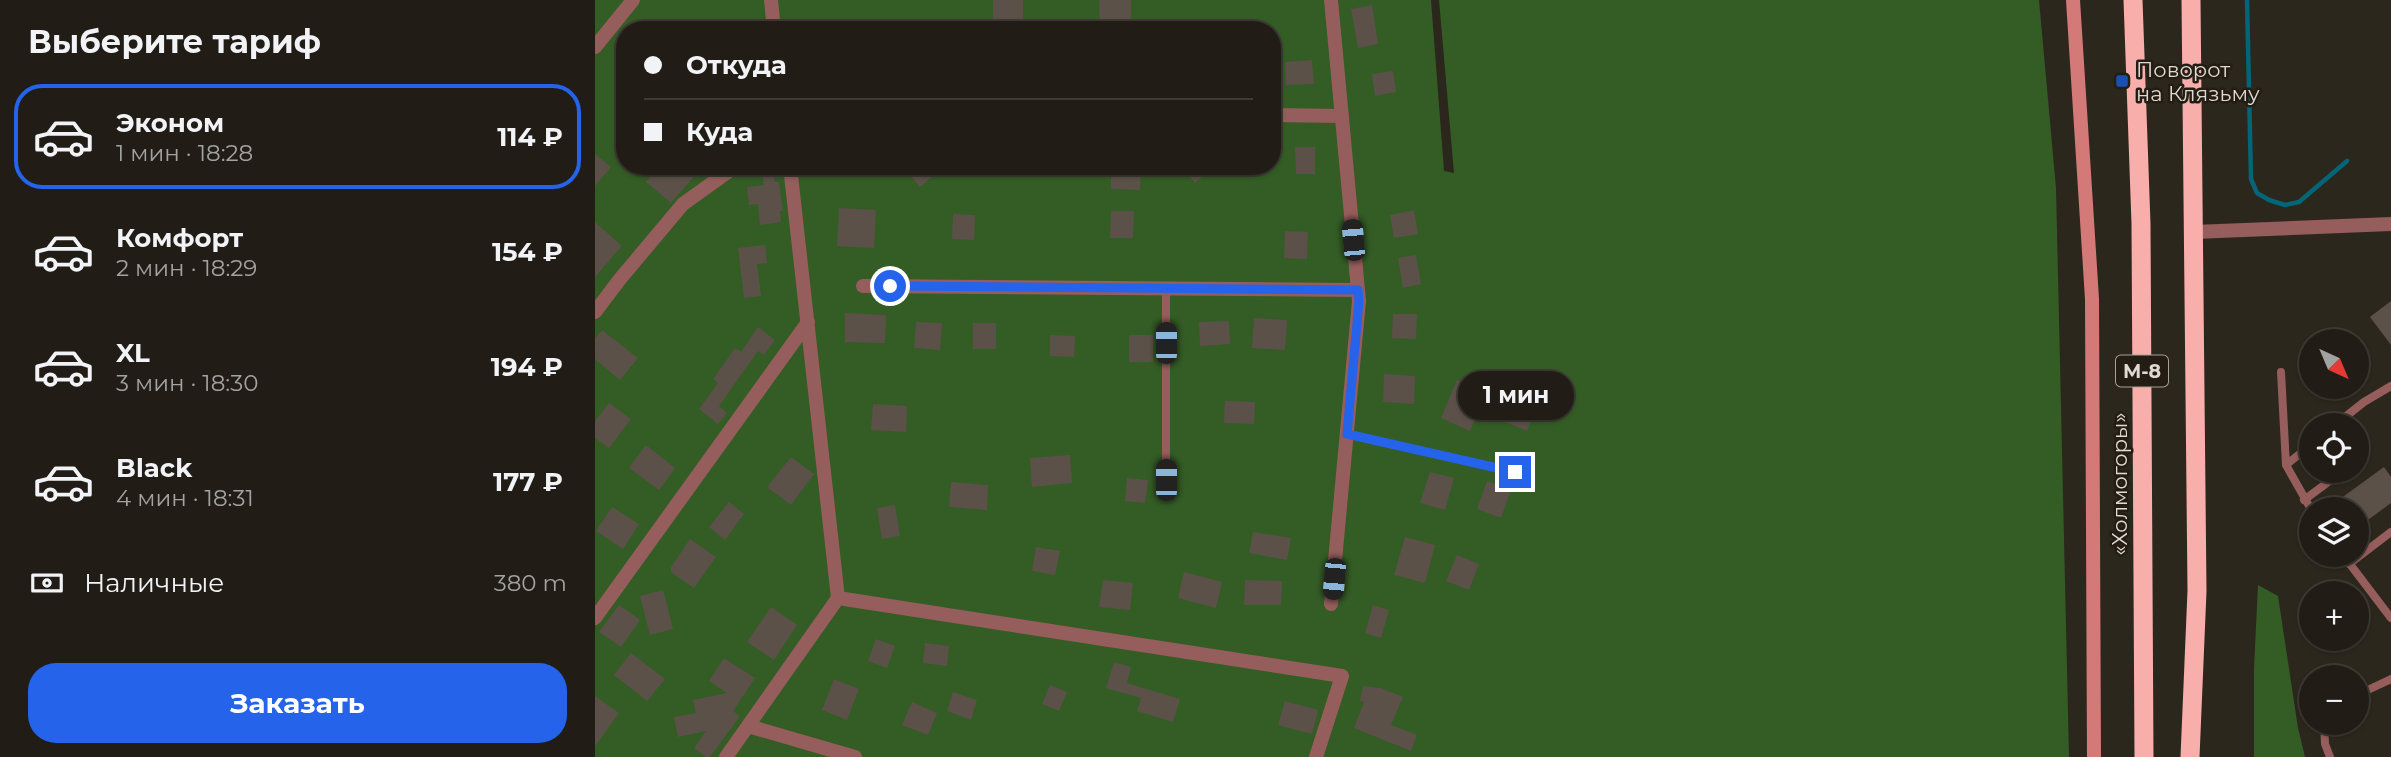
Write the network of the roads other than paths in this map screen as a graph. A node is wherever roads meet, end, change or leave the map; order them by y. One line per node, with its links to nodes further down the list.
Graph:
1 (633, 0): 7 (street)
2 (771, 0): 9 (street)
3 (1331, 0): 12 (street)
4 (2073, 0): 48 (main road)
5 (2133, 0): 44 (highway, «Холмогоры» / М-8)
6 (2191, 0): 16 (highway, М-8)
7 (616, 21)
8 (616, 21): 10 (street)
9 (773, 21)
10 (595, 47)
11 (1281, 116): 12 (street)
12 (1342, 117): 19 (street)
13 (723, 175): 20 (street)
14 (791, 175): 21 (street)
15 (2391, 224): 16 (street)
16 (2194, 232): 49 (highway, М-8)
17 (863, 285): 18 (street)
18 (1166, 288): 19 (street); 29 (lane)
19 (1358, 290): 25 (street)
20 (595, 313)
21 (808, 322): 36 (street); 38 (street)
22 (2281, 372): 27 (lane)
23 (2391, 386): 24 (lane)
24 (2350, 413)
25 (1347, 434): 28 (lane); 37 (street)
26 (2299, 454): 27 (lane)
27 (2286, 465): 31 (lane)
28 (1515, 472)
29 (1166, 480)
30 (2327, 483): 32 (lane)
31 (2302, 497)
32 (2308, 497)
33 (2391, 532): 34 (lane)
34 (2369, 549)
35 (2351, 567): 39 (lane)
36 (838, 598): 42 (street); 47 (street)
37 (1332, 604)
38 (595, 618)
39 (2391, 618)
40 (2391, 679): 41 (lane)
41 (2369, 689)
42 (748, 726): 45 (street); 46 (street)
43 (2325, 735): 50 (lane)
44 (2144, 752)
45 (726, 757)
46 (855, 757)
47 (1316, 757)
48 (2094, 757)
49 (2190, 757)
50 (2330, 757)

